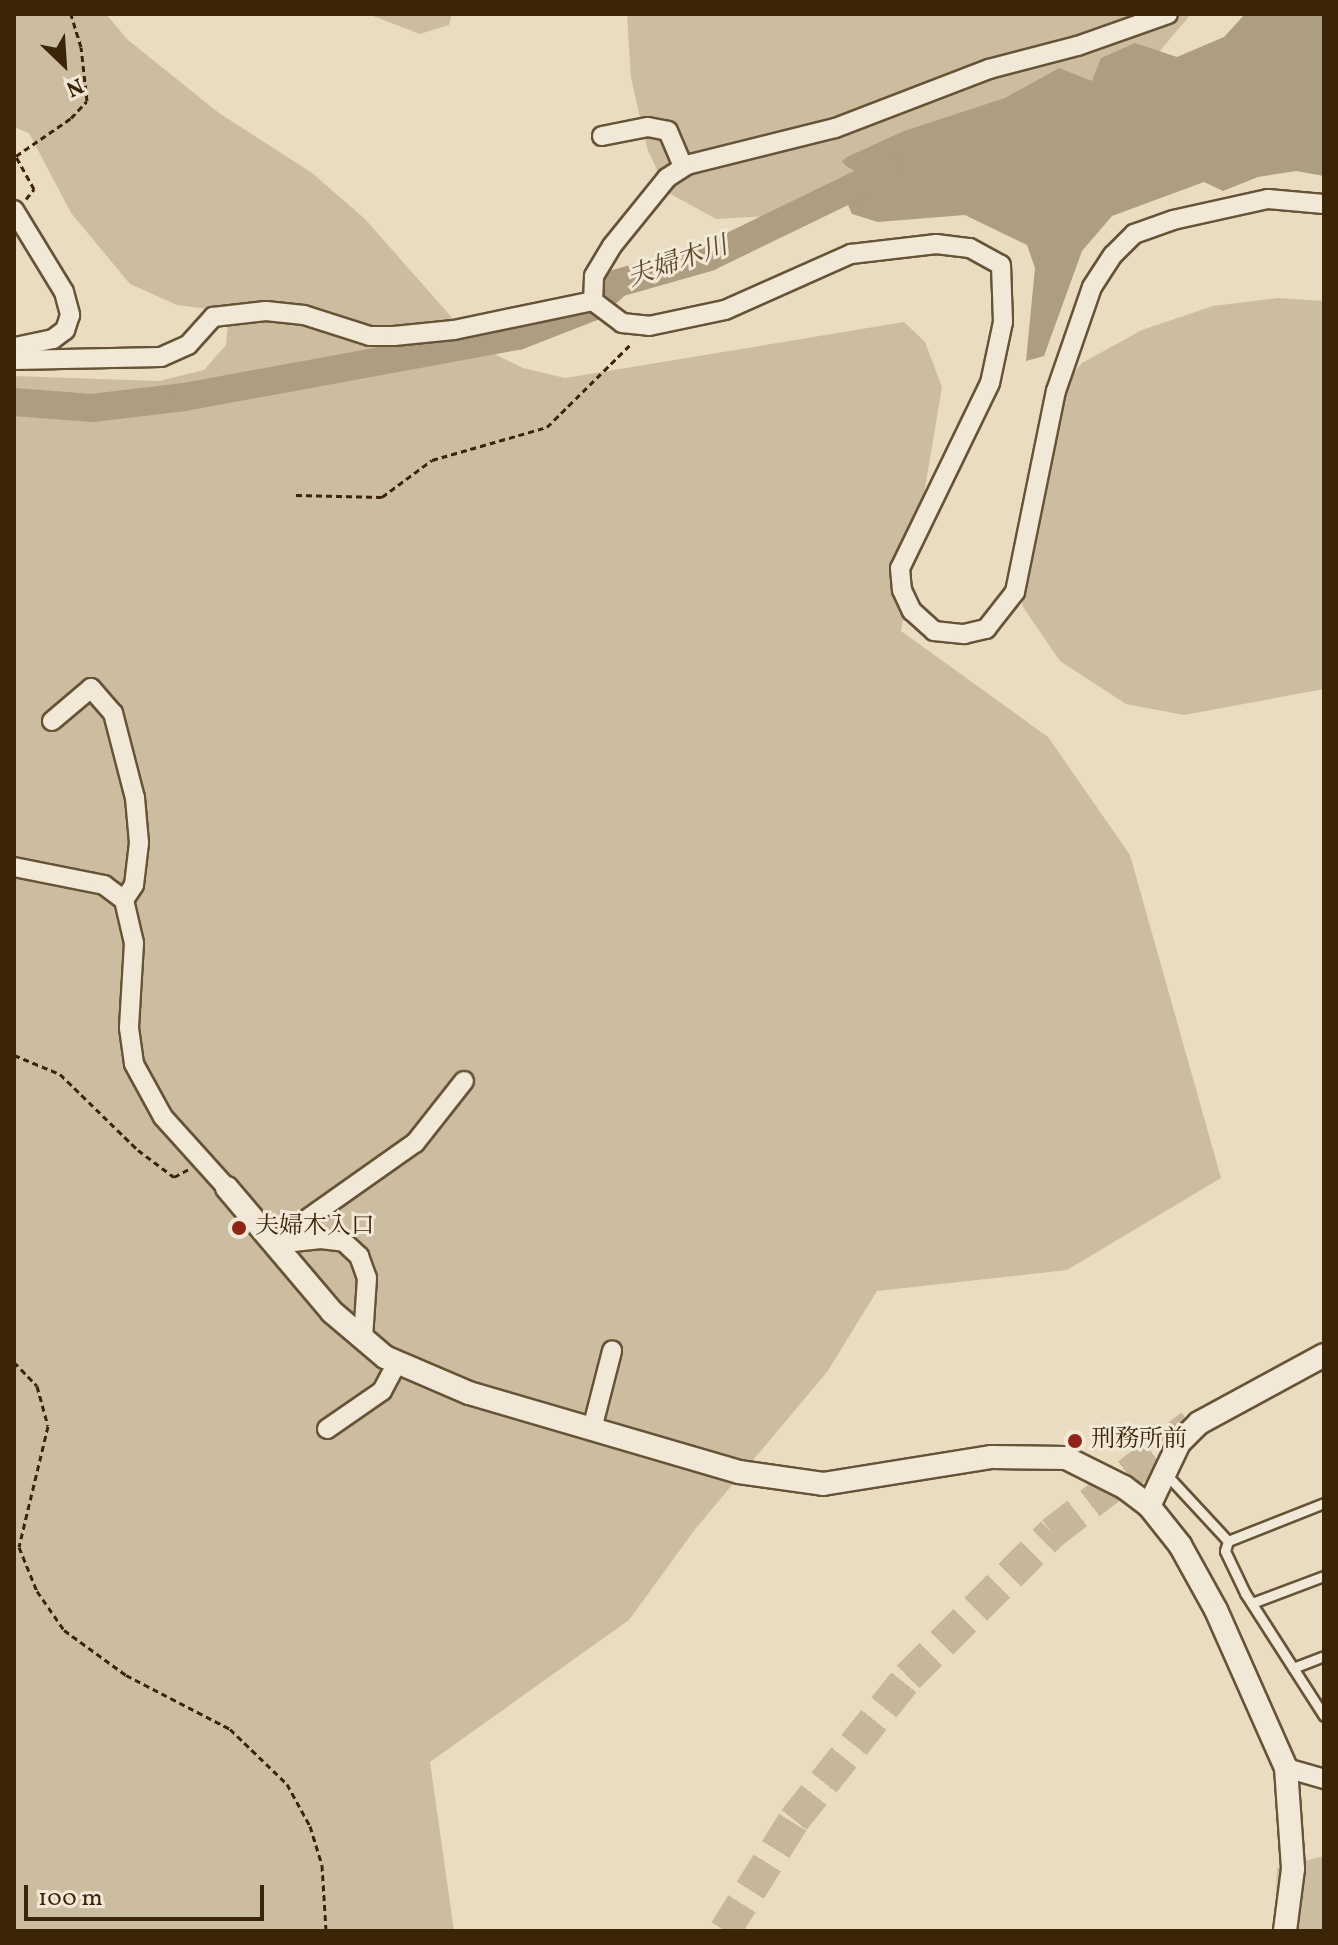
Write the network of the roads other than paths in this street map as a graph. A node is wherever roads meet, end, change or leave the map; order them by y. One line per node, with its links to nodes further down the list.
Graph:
1 (1168, 14): 3 (street)
2 (602, 136): 3 (street)
3 (683, 167): 6 (street)
4 (1324, 204): 6 (street)
5 (15, 211): 7 (street)
6 (593, 301): 8 (street)
7 (14, 347)
8 (14, 360)
9 (52, 721): 11 (street)
10 (14, 867): 11 (street)
11 (124, 900): 13 (street)
12 (464, 1081): 14 (street)
13 (227, 1188): 14 (street)
14 (274, 1244): 15 (street); 15 (street)
15 (363, 1339): 18 (street)
16 (612, 1351): 20 (street)
17 (1324, 1355): 21 (street)
18 (397, 1363): 19 (street); 20 (street)
19 (327, 1429)
20 (592, 1429): 23 (street)
21 (1165, 1473): 23 (street); 24 (lane)
22 (1324, 1503): 24 (lane)
23 (1149, 1506): 30 (street)
24 (1228, 1541): 26 (lane)
25 (1324, 1576): 26 (lane)
26 (1252, 1603): 28 (lane)
27 (1324, 1656): 28 (lane)
28 (1293, 1668): 29 (lane)
29 (1324, 1716)
30 (1286, 1768): 31 (street); 32 (street)
31 (1324, 1779)
32 (1285, 1931)

